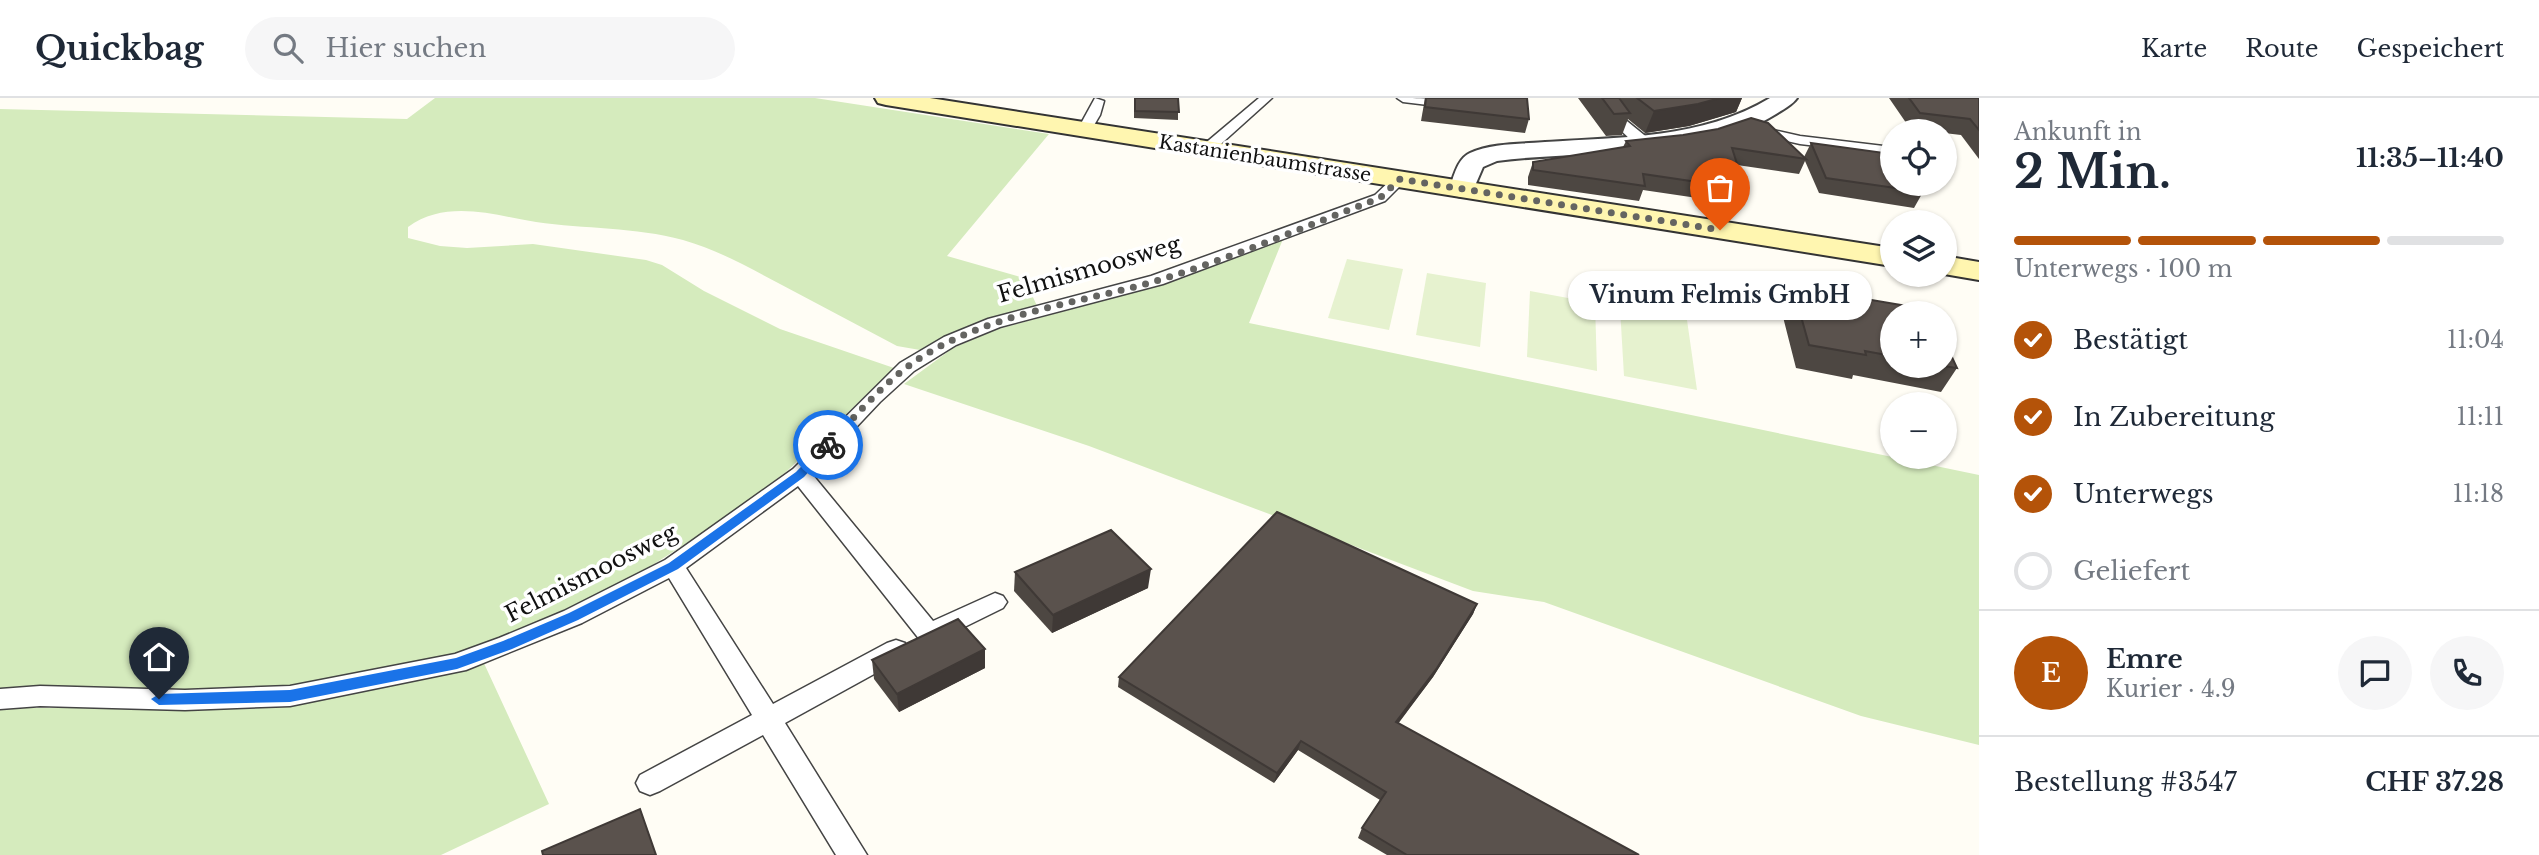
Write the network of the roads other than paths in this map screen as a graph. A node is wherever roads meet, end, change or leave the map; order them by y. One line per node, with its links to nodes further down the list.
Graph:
1 (886, 98): 9 (street, Kastanienbaumstrasse)
2 (1266, 98): 11 (lane)
3 (1403, 98): 6 (lane)
4 (1786, 98): 8 (street)
5 (1098, 101): 9 (lane)
6 (1470, 106)
7 (1617, 117): 10 (lane)
8 (1738, 124): 10 (street); 12 (lane)
9 (1085, 129): 11 (street, Kastanienbaumstrasse)
10 (1644, 142): 14 (street)
11 (1207, 149): 13 (street, Kastanienbaumstrasse)
12 (1880, 150)
13 (1400, 179): 14 (street, Kastanienbaumstrasse); 18 (lane, Felmismoosweg)
14 (1462, 189): 15 (street, Kastanienbaumstrasse)
15 (1880, 255)
16 (1957, 267): 17 (street)
17 (1979, 271)
18 (800, 474): 19 (lane, Felmismoosweg); 21 (lane)
19 (673, 566): 22 (lane, Felmismoosweg); 23 (lane)
20 (995, 602): 21 (lane)
21 (929, 633): 23 (lane)
22 (0, 699)
23 (768, 719): 24 (lane); 25 (lane)
24 (650, 783)
25 (852, 855)

